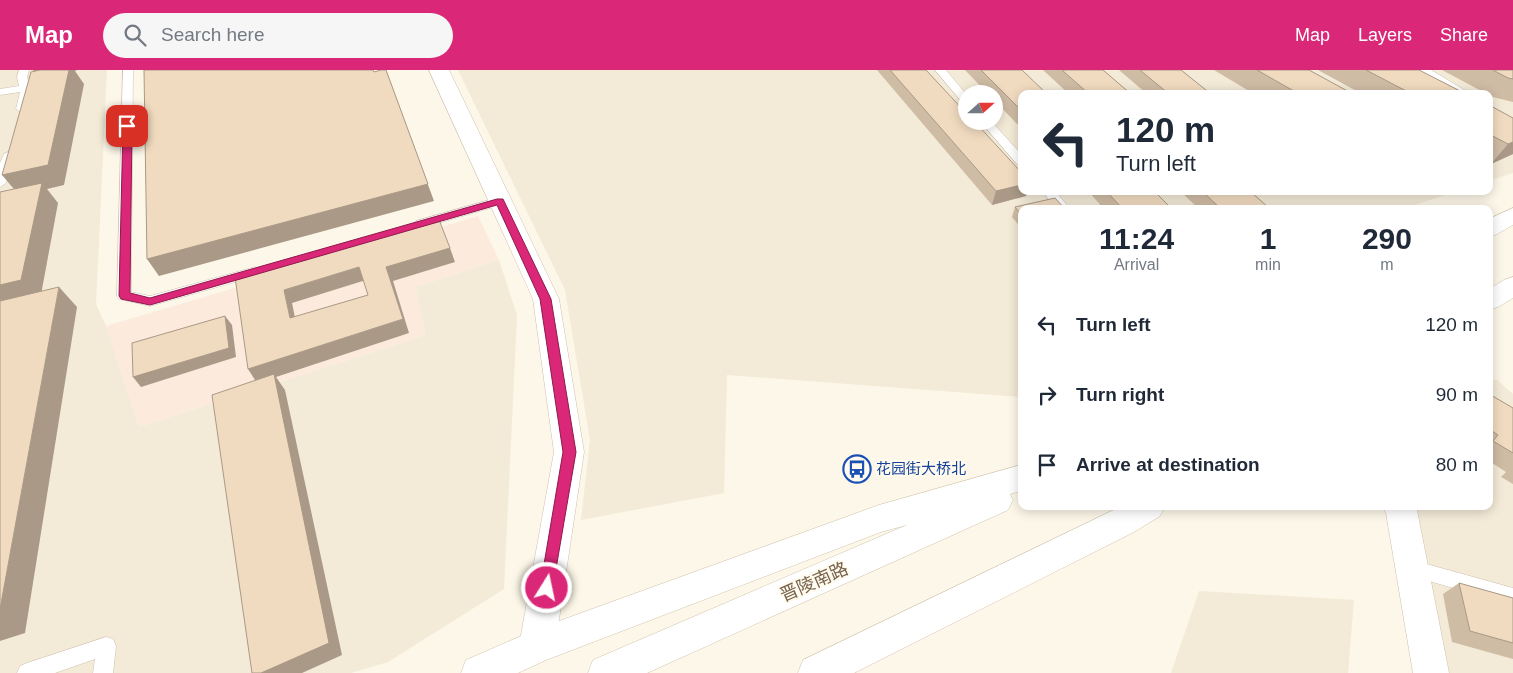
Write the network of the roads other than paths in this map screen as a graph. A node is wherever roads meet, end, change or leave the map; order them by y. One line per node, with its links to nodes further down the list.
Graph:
1 (24, 70): 6 (lane)
2 (128, 70): 21 (lane)
3 (439, 70): 16 (main road)
4 (940, 70): 8 (lane)
5 (1423, 70): 7 (lane)
6 (25, 88): 9 (lane); 10 (lane)
7 (1459, 90)
8 (958, 91)
9 (0, 92)
10 (18, 119)
11 (993, 130): 13 (lane)
12 (10, 146): 14 (lane)
13 (1018, 158)
14 (0, 183)
15 (1052, 195): 17 (lane)
16 (500, 201): 20 (lane); 30 (main road)
17 (1060, 205)
18 (1513, 215): 19 (main road)
19 (1493, 227)
20 (406, 228)
21 (264, 269)
22 (1513, 286): 23 (main road)
23 (1493, 298)
24 (1018, 479): 30 (main road)
25 (1018, 490): 34 (main road, 晋陵南路)
26 (1142, 510): 35 (main road)
27 (1401, 510): 28 (main road)
28 (1412, 568): 29 (lane); 36 (main road)
29 (1513, 598)
30 (537, 646): 33 (main road)
31 (27, 673): 32 (lane)
32 (103, 673)
33 (480, 673)
34 (606, 673)
35 (816, 673)
36 (1431, 673)

